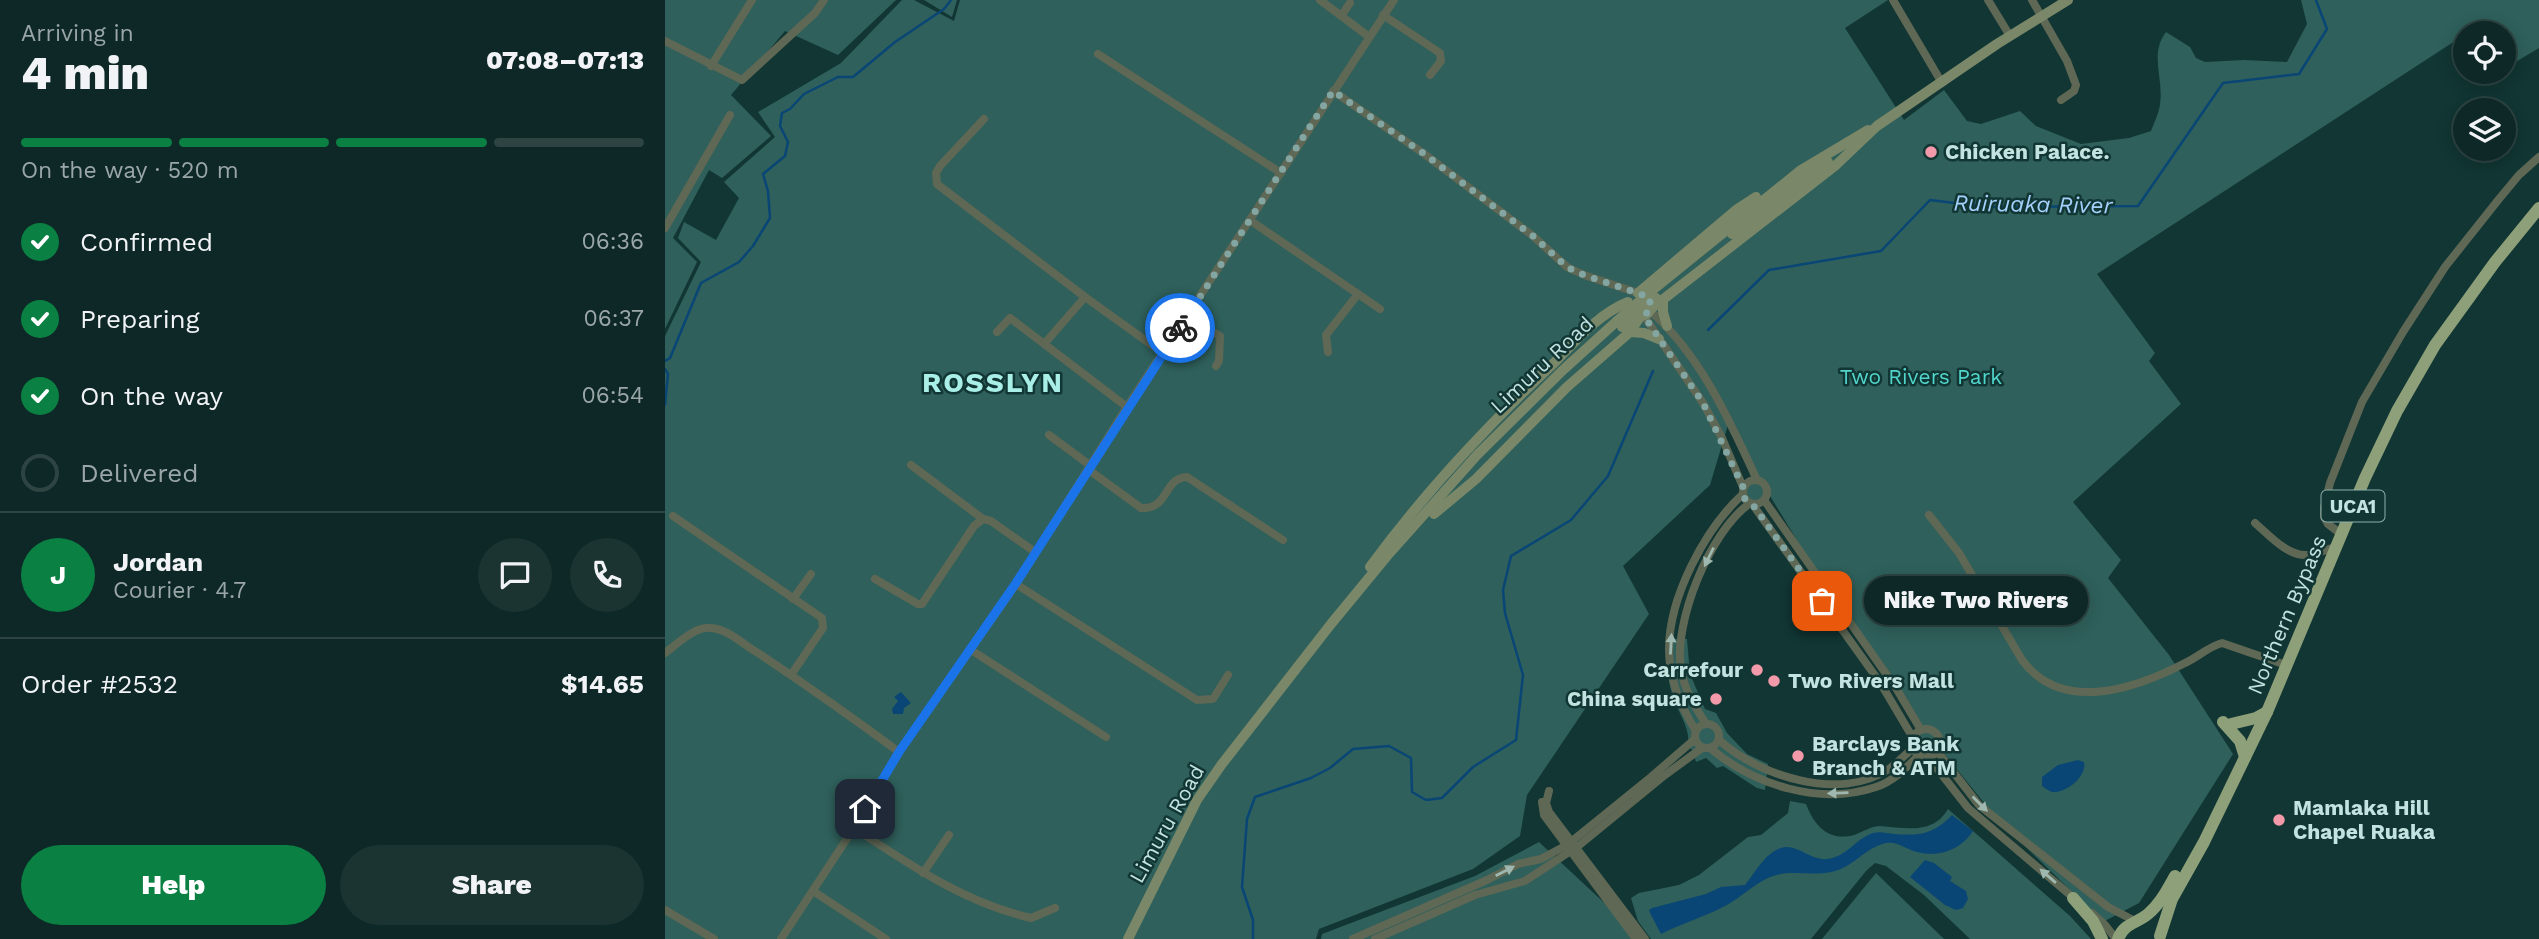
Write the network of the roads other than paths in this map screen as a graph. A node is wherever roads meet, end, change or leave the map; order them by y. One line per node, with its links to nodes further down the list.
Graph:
1 (752, 0): 17 (street)
2 (824, 0): 17 (street)
3 (1319, 0): 11 (street)
4 (1394, 0): 10 (street)
5 (1892, 0): 19 (street)
6 (1988, 0): 14 (street)
7 (2032, 0): 12 (street)
8 (2068, 0): 12 (main road, Limuru Road)
9 (1350, 3): 11 (street)
10 (1383, 15): 13 (street); 18 (street)
11 (1341, 16): 13 (street)
12 (2042, 16): 14 (main road, Limuru Road); 21 (street)
13 (1368, 36): 20 (street)
14 (2010, 36): 19 (main road, Limuru Road)
15 (665, 41): 17 (street)
16 (1098, 54): 26 (street)
17 (711, 66)
18 (1430, 75)
19 (1942, 83): 24 (main road, Limuru Road)
20 (1333, 91): 26 (street); 35 (street)
21 (2061, 100)
22 (730, 116): 29 (street)
23 (984, 119): 33 (street)
24 (1875, 128): 35 (main road, Limuru Road); 35 (main road, Limuru Road)
25 (2539, 157): 59 (street)
26 (1281, 173): 30 (street)
27 (665, 208): 29 (street)
28 (2539, 208): 59 (main road, Northern Bypass / UCA1)
29 (674, 213): 31 (street)
30 (1251, 221): 32 (street); 37 (street)
31 (665, 228)
32 (1358, 294): 36 (street); 44 (street)
33 (1085, 297): 42 (street); 45 (street)
34 (1628, 302): 35 (main road, Limuru Road); 35 (main road); 70 (main road, Limuru Road)
35 (1649, 304): 38 (street); 38 (main road); 39 (main road, Limuru Road, bridge); 39 (main road, Limuru Road); 43 (street)
36 (1380, 309)
37 (1187, 318): 45 (street); 46 (street)
38 (1667, 326): 41 (street)
39 (1623, 327): 43 (main road); 68 (main road, Limuru Road); 68 (main road, Limuru Road)
40 (997, 331): 42 (street)
41 (1676, 338): 43 (street); 51 (street)
42 (1045, 343): 47 (street)
43 (1662, 343): 52 (street)
44 (1328, 352)
45 (1163, 353): 47 (street)
46 (1216, 366)
47 (1127, 407): 50 (street)
48 (1049, 435): 50 (street)
49 (911, 465): 57 (street)
50 (1090, 468): 60 (street); 62 (street)
51 (1757, 480): 52 (street); 53 (street)
52 (1743, 491): 54 (street); 79 (street, one-way to 52)
53 (1764, 500): 54 (street); 63 (street)
54 (1751, 504): 64 (street); 77 (street, one-way to 77)
55 (1929, 515): 73 (street)
56 (674, 516): 69 (street)
57 (983, 519): 62 (street); 66 (street)
58 (2255, 523): 61 (street)
59 (2341, 534): 61 (main road, Northern Bypass / UCA1)
60 (1283, 540)
61 (2336, 547): 73 (main road, Northern Bypass / UCA1)
62 (1035, 552): 67 (street)
63 (1801, 552): 64 (street); 78 (street)
64 (1792, 559): 83 (street)
65 (811, 574): 69 (street)
66 (875, 579)
67 (1016, 583): 71 (street); 75 (street)
68 (1365, 584): 70 (main road, Limuru Road)
69 (793, 599): 74 (street)
70 (1325, 632): 105 (main road, Limuru Road)
71 (971, 650): 80 (street); 85 (street)
72 (665, 653): 74 (street)
73 (2286, 666): 76 (main road, Northern Bypass / UCA1)
74 (792, 675): 85 (street)
75 (1228, 675)
76 (2267, 712): 86 (main road, Northern Bypass / UCA1); 86 (main road)
77 (1706, 724): 79 (street); 81 (street)
78 (1921, 730): 83 (street); 84 (street)
79 (1695, 735): 82 (street); 91 (street)
80 (1106, 737)
81 (1719, 740): 82 (street); 83 (street)
82 (1706, 748): 83 (street, one-way to 82); 91 (street)
83 (1918, 749): 84 (street); 92 (street)
84 (1937, 751): 90 (street, one-way to 90)
85 (899, 752): 87 (street)
86 (2245, 757): 88 (main road, Northern Bypass / UCA1)
87 (854, 828): 93 (street); 94 (street)
88 (2209, 828): 100 (main road, Northern Bypass / UCA1); 101 (main road, Northern Bypass / UCA1)
89 (949, 835): 93 (street)
90 (2023, 840): 92 (street); 95 (street)
91 (1572, 846): 91 (street); 106 (street, one-way to 91); 107 (street); 108 (street); 109 (street)
92 (2016, 849): 96 (street, one-way to 92)
93 (923, 873): 97 (street)
94 (813, 891): 103 (street); 104 (street)
95 (2096, 897): 98 (street); 100 (street)
96 (2073, 898): 98 (street); 110 (main road)
97 (1055, 908)
98 (2088, 909): 111 (street)
99 (665, 910): 102 (street)
100 (2137, 921): 101 (main road, Northern Bypass); 111 (main road, Northern Bypass)
101 (2161, 937)
102 (714, 939)
103 (781, 939)
104 (886, 939)
105 (1128, 939)
106 (1353, 939)
107 (1375, 939)
108 (1636, 939)
109 (1646, 939)
110 (2102, 939)
111 (2117, 939)

